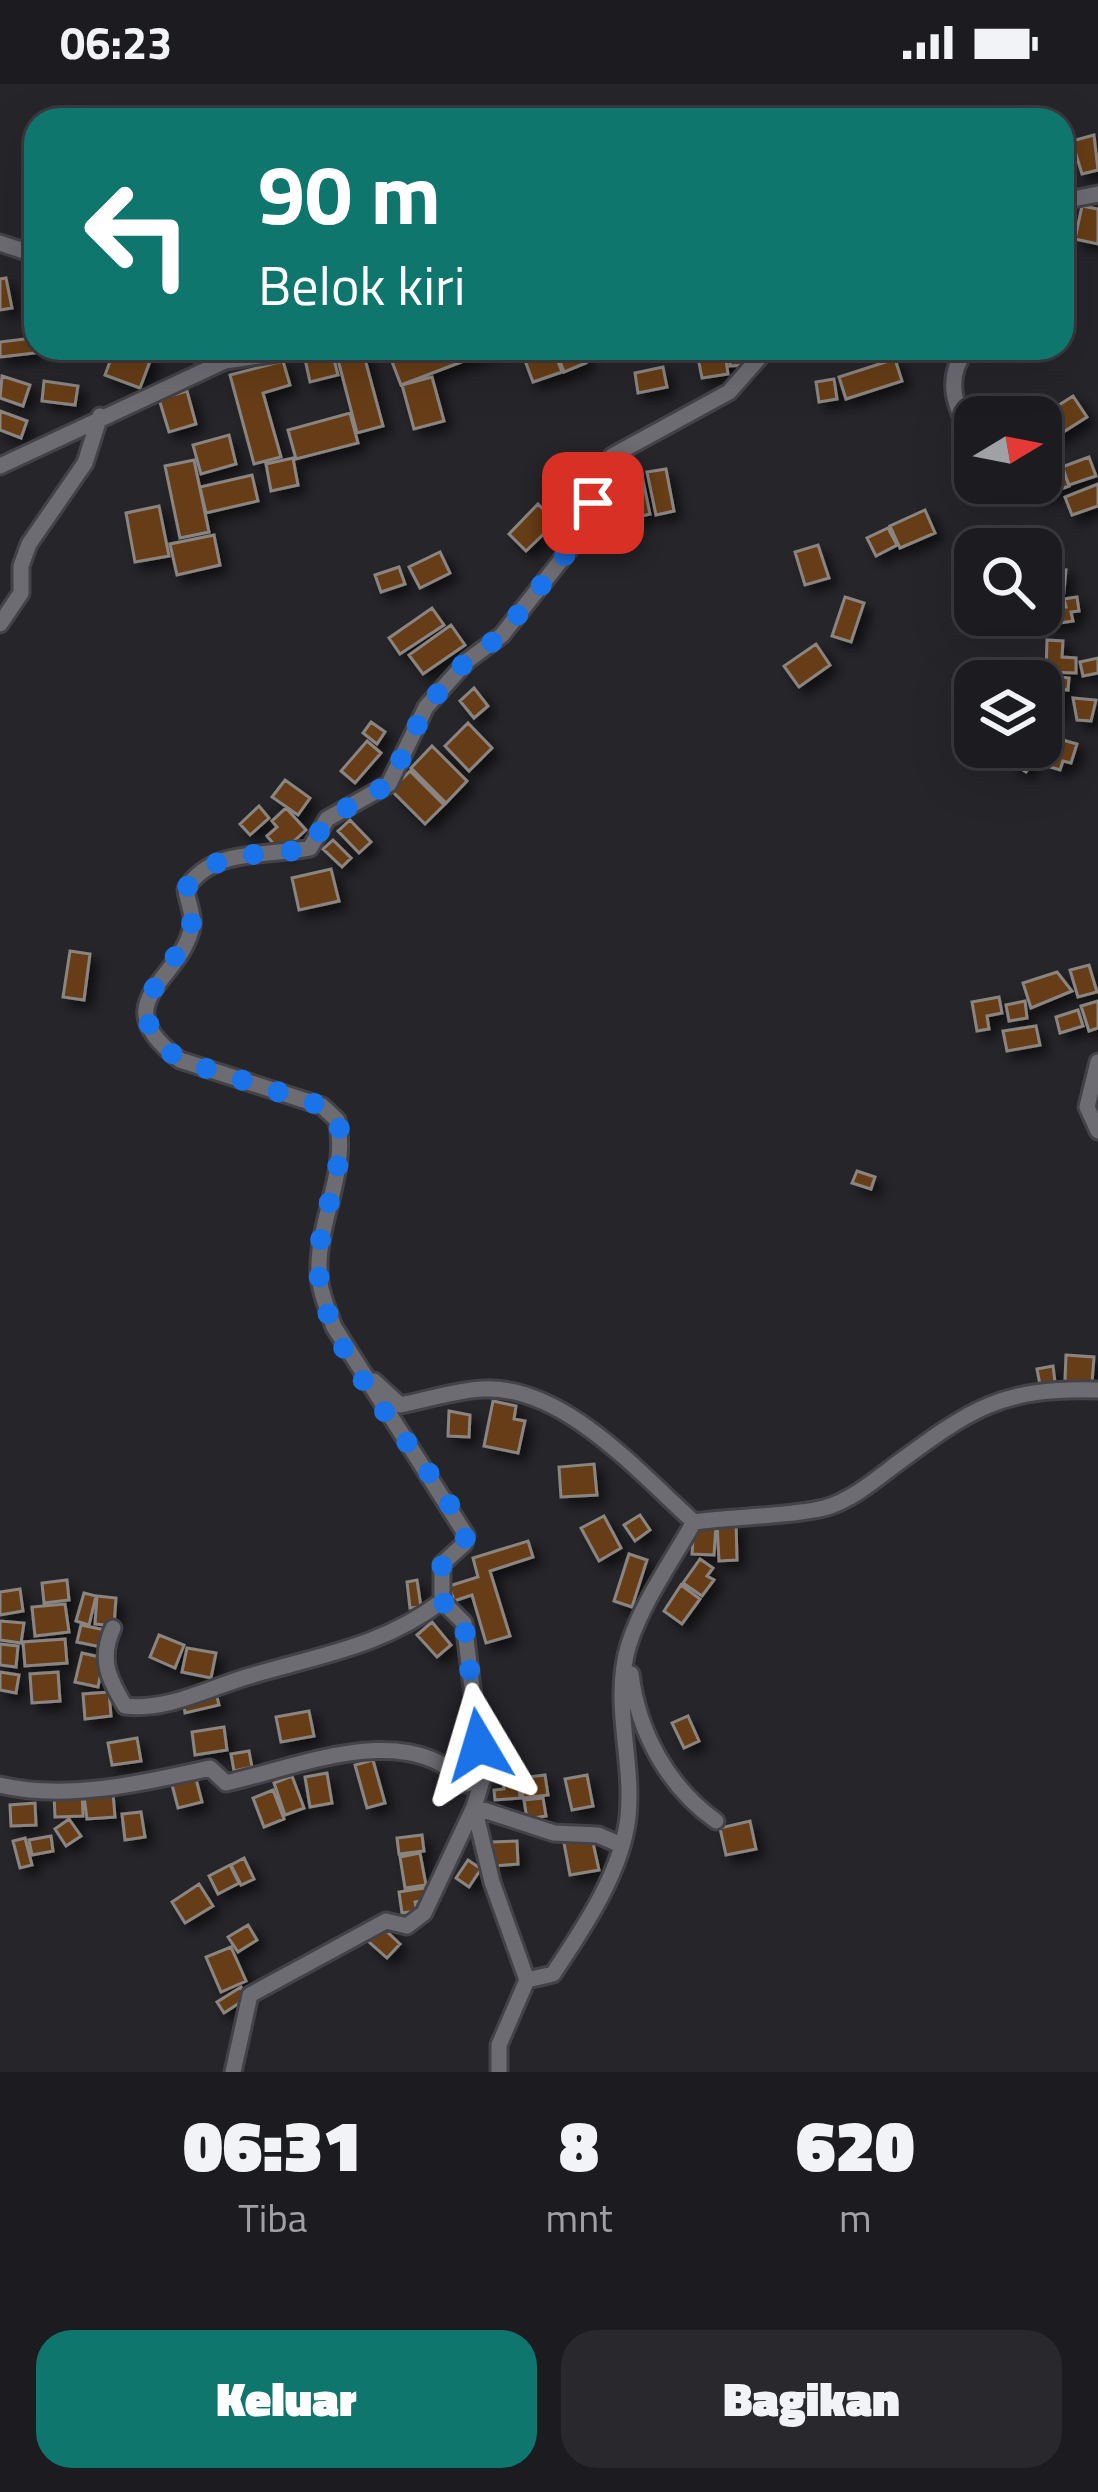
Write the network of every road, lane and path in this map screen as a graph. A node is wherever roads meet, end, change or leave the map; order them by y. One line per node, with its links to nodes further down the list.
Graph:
1 (221, 360): 5 (street)
2 (232, 360): 5 (street)
3 (757, 360): 12 (street)
4 (960, 360): 6 (street)
5 (225, 361): 7 (street)
6 (954, 401)
7 (100, 416): 8 (street); 9 (street)
8 (0, 466)
9 (0, 624)
10 (1098, 1062): 11 (street)
11 (1098, 1131)
12 (359, 1367): 14 (street); 15 (street)
13 (1098, 1390): 14 (street)
14 (694, 1522): 17 (street)
15 (442, 1601): 16 (street); 18 (street)
16 (113, 1628)
17 (628, 1647): 21 (street); 22 (street)
18 (483, 1777): 19 (street); 20 (street)
19 (0, 1785)
20 (474, 1807): 22 (street); 23 (street); 24 (street)
21 (716, 1821)
22 (621, 1845): 23 (street)
23 (527, 1980): 25 (street)
24 (233, 2072)
25 (499, 2072)

